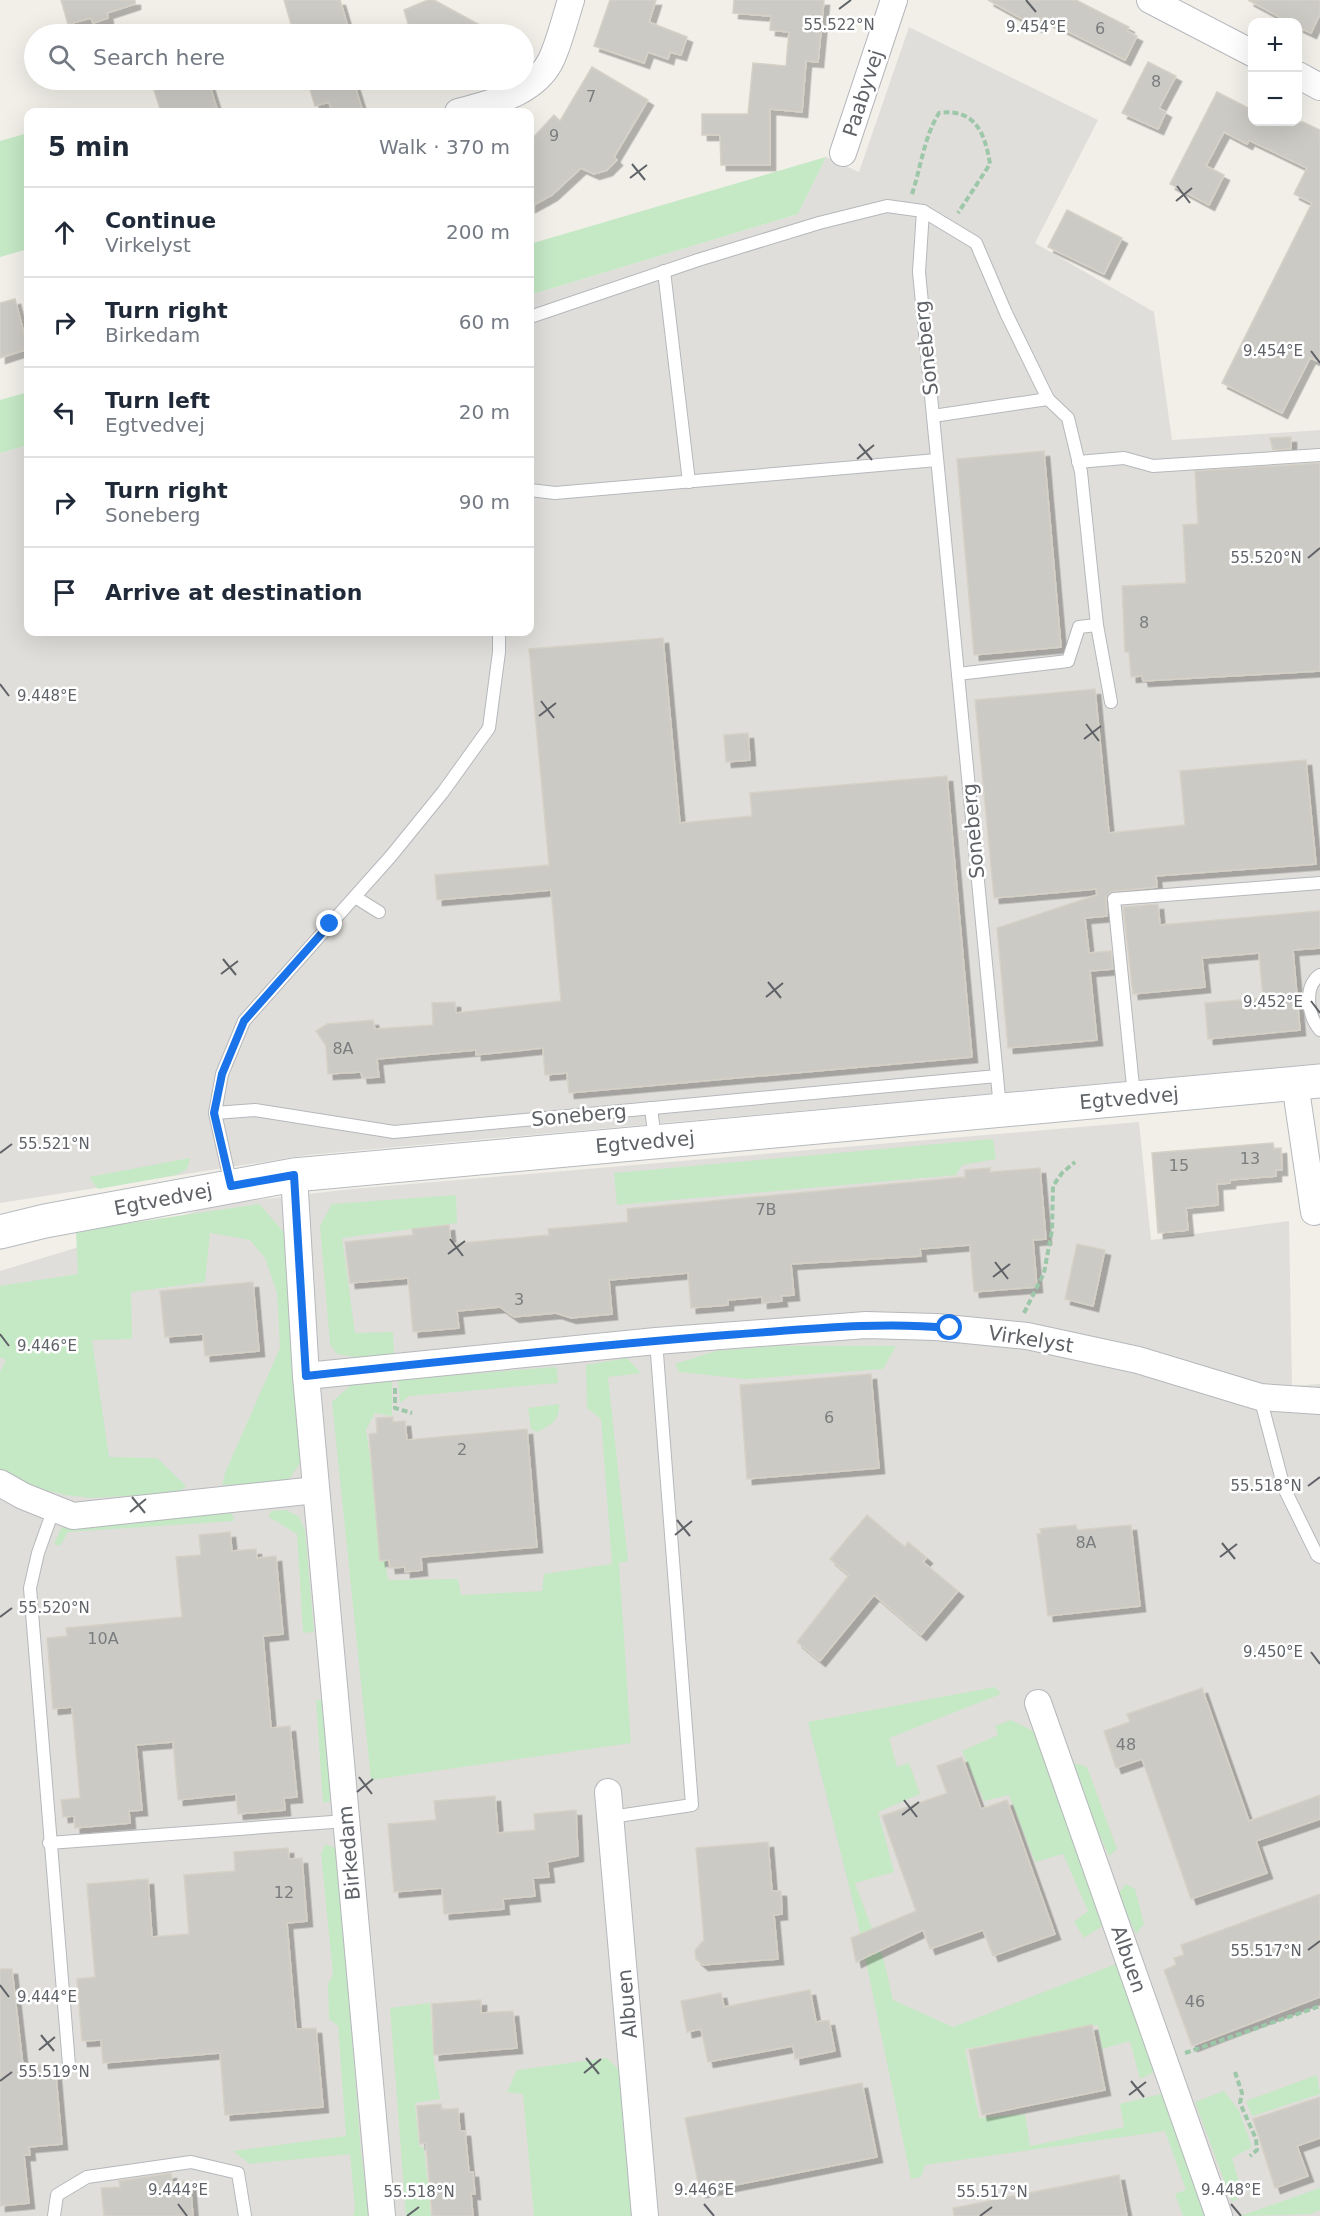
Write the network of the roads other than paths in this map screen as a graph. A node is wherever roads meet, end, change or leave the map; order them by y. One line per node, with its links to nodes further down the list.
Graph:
1 (571, 0): 6 (street)
2 (894, 0): 10 (street, Paabyvej)
3 (1150, 0): 4 (street)
4 (1248, 51)
5 (1302, 77): 7 (street)
6 (534, 79)
7 (1320, 87)
8 (520, 90): 9 (street)
9 (472, 108)
10 (843, 153)
11 (922, 211): 12 (lane); 14 (lane); 15 (lane, Soneberg)
12 (664, 271): 13 (lane); 19 (lane)
13 (534, 316)
14 (1048, 399): 15 (lane); 18 (lane)
15 (933, 416): 17 (lane, Soneberg)
16 (1320, 454): 18 (lane)
17 (937, 460): 19 (lane); 23 (lane, Soneberg)
18 (1078, 462): 21 (lane)
19 (689, 482): 20 (lane)
20 (534, 490)
21 (1097, 624): 23 (lane); 24 (lane)
22 (499, 636): 26 (lane)
23 (958, 674): 30 (lane, Soneberg)
24 (1111, 702)
25 (1320, 883): 32 (lane)
26 (355, 897): 27 (lane); 35 (lane)
27 (379, 912)
28 (1320, 975): 29 (lane)
29 (1320, 1030)
30 (997, 1076): 33 (lane, Soneberg); 34 (lane)
31 (1307, 1082): 32 (street, Egtvedvej); 39 (street, Egtvedvej)
32 (1134, 1097): 34 (street, Egtvedvej)
33 (651, 1108): 35 (lane, Soneberg); 36 (lane)
34 (1000, 1109): 36 (street, Egtvedvej)
35 (214, 1113): 38 (lane)
36 (655, 1141): 37 (street, Egtvedvej)
37 (294, 1175): 38 (street, Egtvedvej); 42 (street, Birkedam)
38 (231, 1186): 40 (street, Egtvedvej)
39 (1314, 1212)
40 (0, 1232)
41 (656, 1341): 42 (street, Virkelyst); 43 (street, Virkelyst); 50 (lane)
42 (306, 1376): 46 (street, Birkedam)
43 (1260, 1397): 44 (street, Virkelyst); 48 (lane)
44 (1320, 1401)
45 (0, 1483): 47 (street)
46 (316, 1490): 47 (street); 51 (street, Birkedam)
47 (54, 1508): 52 (lane)
48 (1320, 1557)
49 (1038, 1703): 58 (street, Albuen)
50 (610, 1804): 57 (street, Albuen)
51 (346, 1821): 52 (lane); 56 (street, Birkedam)
52 (49, 1843): 53 (lane)
53 (69, 2065)
54 (54, 2216): 55 (lane)
55 (245, 2216)
56 (382, 2216)
57 (645, 2216)
58 (1219, 2216)

